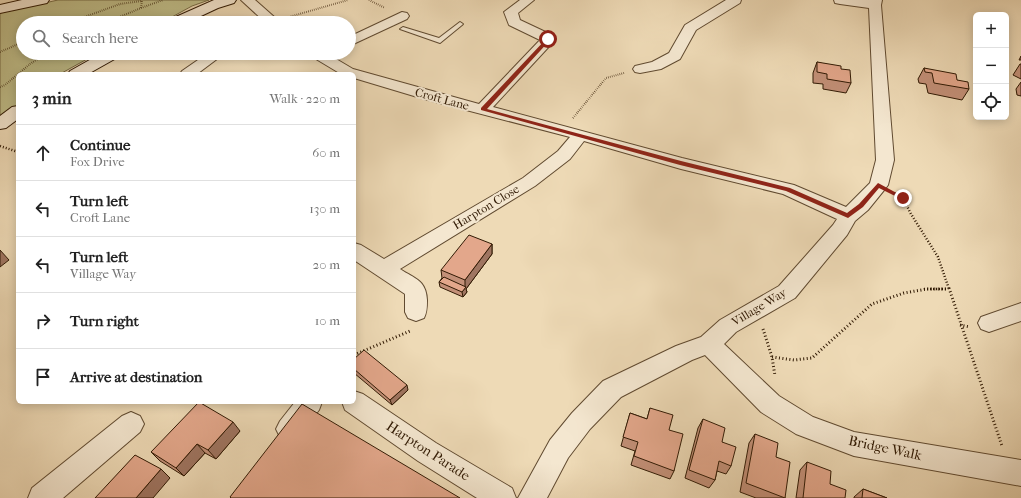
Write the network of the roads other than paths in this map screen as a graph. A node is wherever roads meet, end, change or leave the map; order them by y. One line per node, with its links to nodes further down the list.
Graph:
1 (42, 0): 8 (street)
2 (229, 0): 9 (street)
3 (246, 0): 10 (street)
4 (528, 0): 22 (street)
5 (735, 0): 17 (street)
6 (840, 0): 7 (street)
7 (875, 3): 26 (street, Village Way)
8 (0, 9)
9 (189, 16)
10 (265, 16)
11 (402, 22): 12 (lane); 13 (street)
12 (460, 24)
13 (356, 39)
14 (101, 60): 18 (street)
15 (208, 60): 19 (street)
16 (329, 60): 20 (street, Croft Lane)
17 (640, 69)
18 (80, 72)
19 (190, 72)
20 (346, 72)
21 (356, 75): 22 (street, Croft Lane)
22 (483, 109): 25 (street, Croft Lane)
23 (16, 112): 24 (street)
24 (0, 124)
25 (572, 133): 26 (street, Croft Lane); 28 (street, Harpton Close)
26 (848, 216): 32 (street, Village Way)
27 (356, 251): 28 (street)
28 (384, 269): 29 (street)
29 (416, 312)
30 (1021, 312): 31 (street)
31 (989, 323)
32 (709, 344): 37 (street, Bridge Walk); 40 (street, Village Way)
33 (356, 403): 39 (street, Harpton Parade)
34 (308, 404): 36 (street)
35 (131, 424): 38 (street)
36 (273, 450)
37 (1016, 472)
38 (42, 498)
39 (502, 498)
40 (532, 498)

